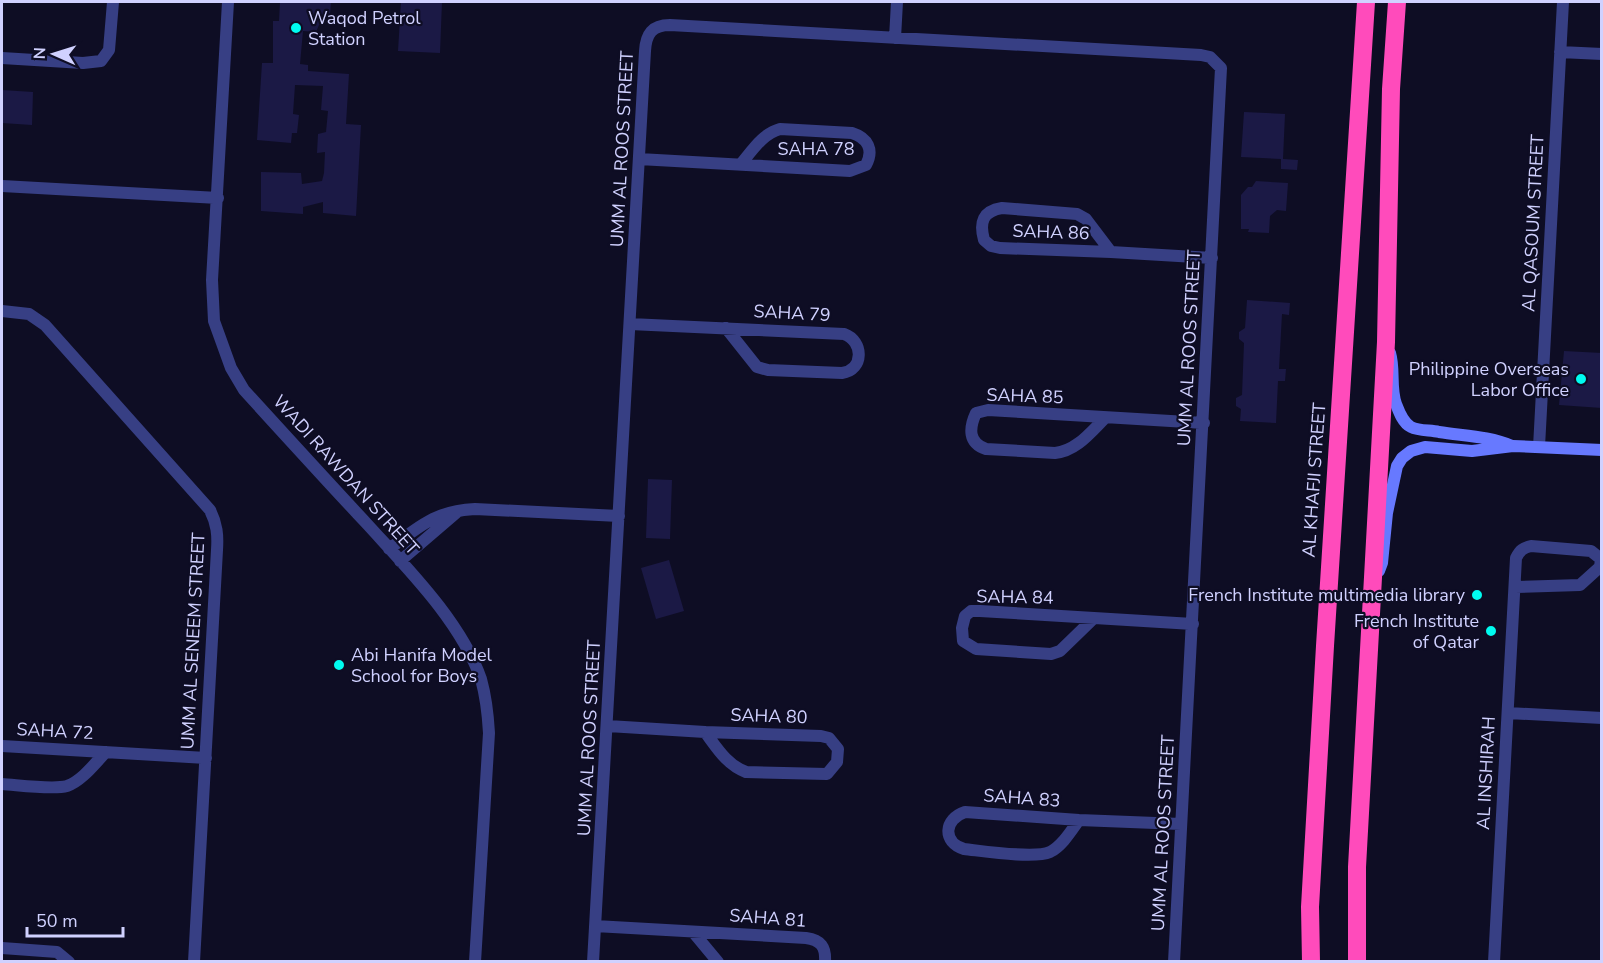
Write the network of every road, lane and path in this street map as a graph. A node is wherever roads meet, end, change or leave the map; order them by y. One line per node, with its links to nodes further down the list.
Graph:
1 (113, 2): 12 (street)
2 (228, 2): 16 (street, WADI RAWDAN STREET)
3 (897, 2): 9 (street)
4 (1360, 2): 8 (street)
5 (1366, 2): 8 (highway, AL KHAFJI STREET)
6 (1397, 2): 22 (highway)
7 (1563, 2): 10 (street, AL QASOUM STREET)
8 (1364, 25): 56 (highway, AL KHAFJI STREET)
9 (895, 38): 13 (street, UMM AL ROOS STREET); 18 (street, UMM AL ROOS STREET)
10 (1560, 52): 11 (street); 26 (street, AL QASOUM STREET)
11 (1602, 54)
12 (2, 58)
13 (639, 159): 14 (street, SAHA 78); 20 (street, UMM AL ROOS STREET)
14 (740, 165): 14 (street, SAHA 78)
15 (2, 186): 16 (street)
16 (218, 198): 30 (street, WADI RAWDAN STREET)
17 (1111, 252): 17 (street, SAHA 86); 18 (street, SAHA 86)
18 (1212, 258): 24 (street, UMM AL ROOS STREET)
19 (2, 311): 42 (street, UMM AL SENEEM STREET)
20 (630, 324): 21 (street, SAHA 79); 29 (street, UMM AL ROOS STREET)
21 (726, 328): 21 (street, SAHA 79)
22 (1386, 342): 25 (street); 32 (highway)
23 (1105, 418): 23 (street, SAHA 85); 24 (street, SAHA 85)
24 (1204, 423): 35 (street, UMM AL ROOS STREET)
25 (1514, 446): 26 (street); 32 (street)
26 (1539, 447): 27 (street)
27 (1602, 450)
28 (458, 511): 29 (street); 30 (street); 31 (street)
29 (619, 516): 38 (street, UMM AL ROOS STREET)
30 (389, 549): 31 (street, WADI RAWDAN STREET)
31 (400, 561): 51 (street, WADI RAWDAN STREET)
32 (1374, 582): 57 (highway)
33 (1515, 587): 33 (street, AL INSHIRAH); 36 (street, AL INSHIRAH)
34 (1094, 618): 34 (street, SAHA 84); 35 (street, SAHA 84)
35 (1193, 624): 45 (street, UMM AL ROOS STREET)
36 (1508, 713): 37 (street); 58 (street, AL INSHIRAH)
37 (1602, 718)
38 (608, 726): 39 (street, SAHA 80); 46 (street, UMM AL ROOS STREET)
39 (705, 732): 39 (street, SAHA 80)
40 (2, 746): 41 (street, SAHA 72)
41 (106, 752): 42 (street, SAHA 72); 43 (street, SAHA 72)
42 (206, 758): 50 (street, UMM AL SENEEM STREET)
43 (2, 784)
44 (1079, 820): 44 (street, SAHA 83); 45 (street, SAHA 83)
45 (1181, 824): 55 (street, UMM AL ROOS STREET)
46 (596, 926): 47 (street, SAHA 81); 52 (street, UMM AL ROOS STREET)
47 (693, 932): 53 (street); 54 (street, SAHA 81)
48 (2, 948): 49 (street)
49 (69, 962)
50 (194, 962)
51 (476, 962)
52 (593, 962)
53 (718, 962)
54 (825, 962)
55 (1174, 962)
56 (1311, 962)
57 (1357, 962)
58 (1494, 962)

